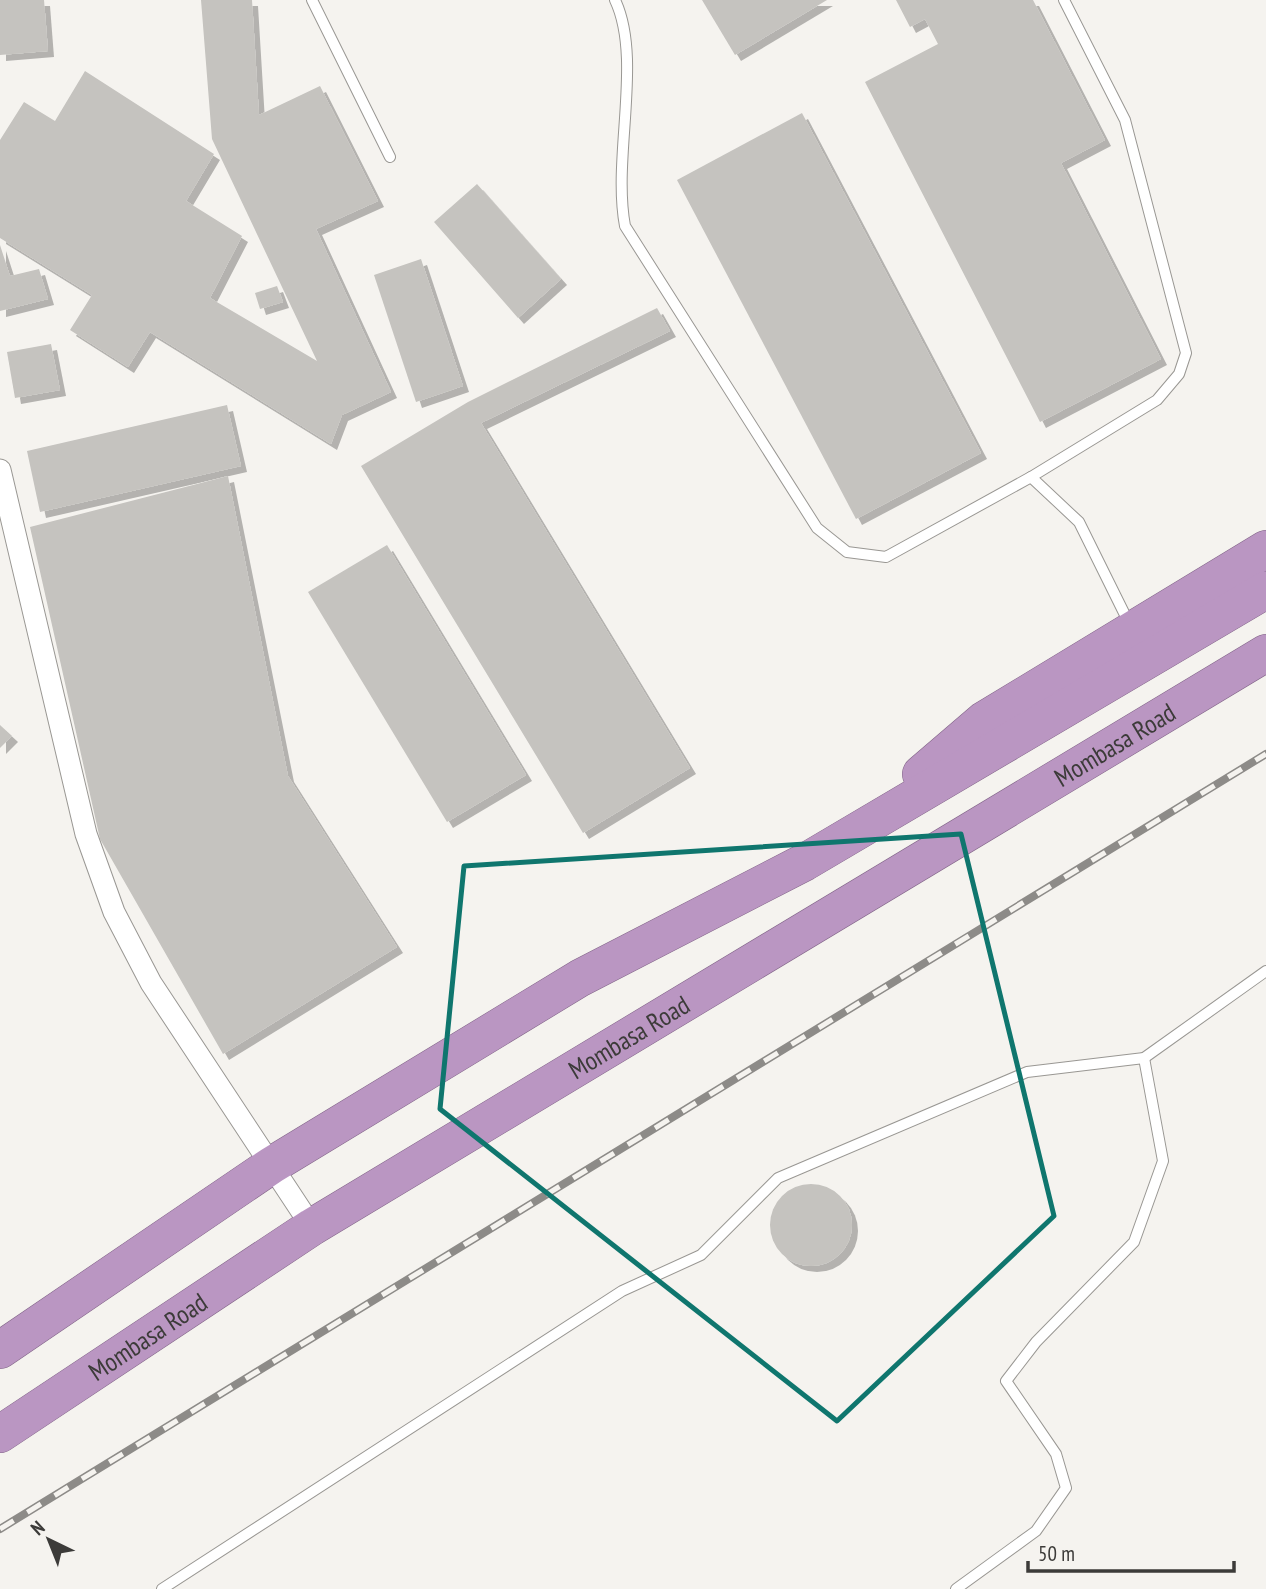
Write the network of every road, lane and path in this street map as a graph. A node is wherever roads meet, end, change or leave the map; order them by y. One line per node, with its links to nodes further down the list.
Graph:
1 (312, 0): 4 (lane)
2 (615, 0): 6 (lane)
3 (1065, 0): 6 (lane)
4 (390, 157)
5 (0, 470): 14 (street)
6 (1031, 477): 9 (lane)
7 (1266, 549): 9 (highway)
8 (1266, 590): 11 (highway)
9 (1132, 631): 11 (highway)
10 (1266, 653): 15 (highway, Mombasa Road)
11 (843, 841): 14 (highway)
12 (1266, 971): 13 (lane)
13 (1144, 1058): 18 (lane); 19 (lane)
14 (272, 1165): 15 (street); 16 (highway)
15 (312, 1227): 17 (highway, Mombasa Road)
16 (0, 1350)
17 (0, 1434)
18 (162, 1589)
19 (956, 1589)

